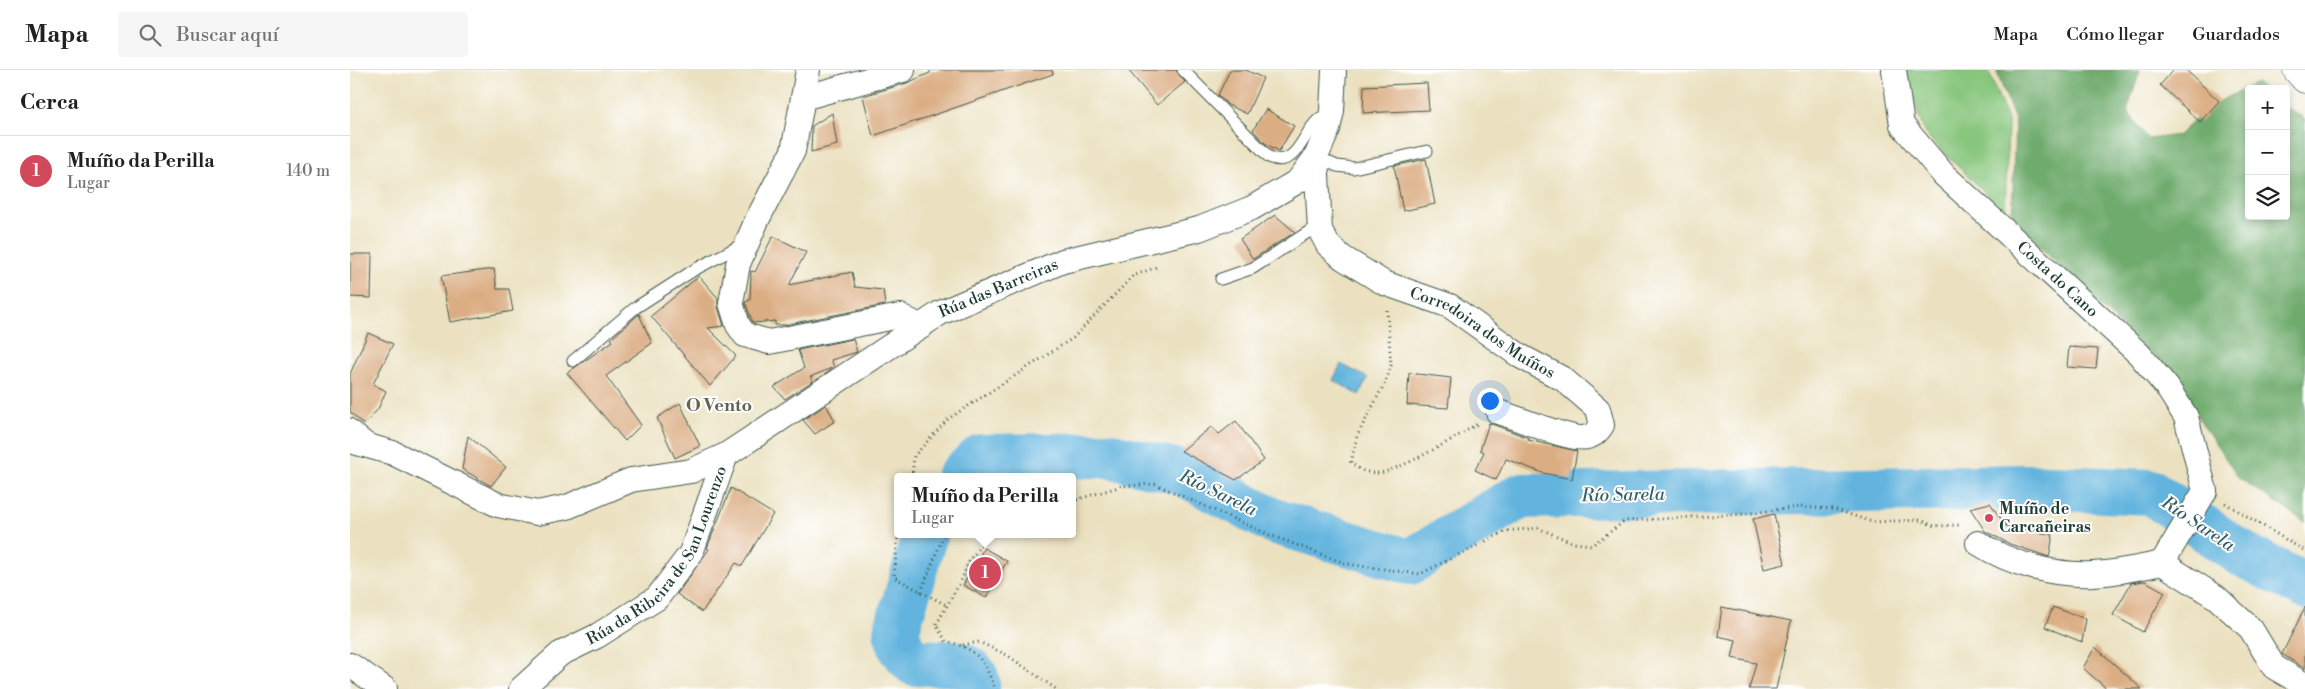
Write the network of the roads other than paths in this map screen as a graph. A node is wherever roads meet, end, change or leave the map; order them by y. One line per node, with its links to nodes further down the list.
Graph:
1 (808, 70): 8 (street)
2 (903, 70): 8 (street)
3 (1183, 70): 9 (lane)
4 (1334, 70): 9 (street, Corredoira dos Muíños)
5 (1894, 70): 24 (street, Costa do Cano)
6 (2297, 70): 7 (street)
7 (2305, 79)
8 (803, 98): 14 (street)
9 (1332, 115): 11 (street, Corredoira dos Muíños)
10 (1427, 151): 11 (lane)
11 (1316, 157): 12 (street, Corredoira dos Muíños); 13 (street, Corredoira dos Muíños)
12 (1298, 181): 16 (street, Rúa das Barreiras)
13 (1319, 225): 15 (lane); 18 (street, Corredoira dos Muíños)
14 (748, 241): 16 (street); 17 (lane)
15 (1221, 279)
16 (922, 327): 22 (street, Rúa das Barreiras)
17 (573, 361)
18 (1498, 412)
19 (350, 424): 21 (lane)
20 (350, 441): 21 (street, Rúa da Ribeira de San Lourenzo)
21 (383, 450): 22 (street, Rúa da Ribeira de San Lourenzo)
22 (726, 456): 28 (street, Rúa da Ribeira de San Lourenzo)
23 (1978, 543): 24 (street)
24 (2164, 558): 26 (street)
25 (350, 665): 27 (street)
26 (2305, 685)
27 (385, 689)
28 (521, 689)

